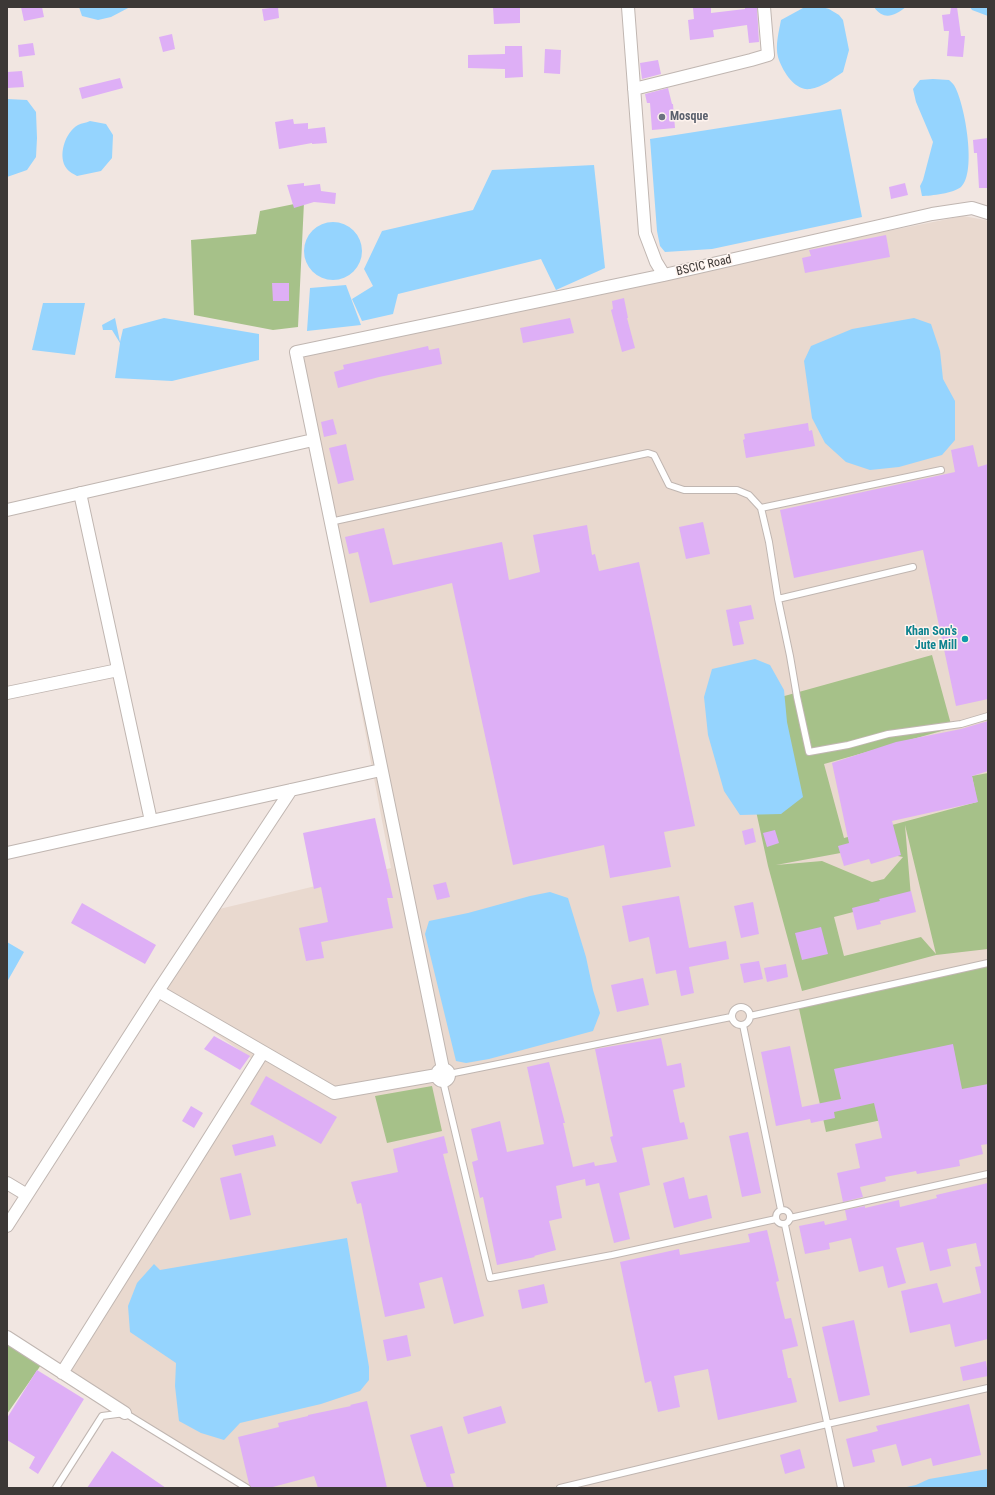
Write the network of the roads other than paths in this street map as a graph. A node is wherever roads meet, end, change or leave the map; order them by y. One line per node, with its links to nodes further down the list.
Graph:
1 (628, 7): 3 (street, BSCIC Road)
2 (764, 7): 3 (street)
3 (634, 88): 5 (street, BSCIC Road)
4 (988, 213): 5 (street, BSCIC Road)
5 (664, 275): 6 (street)
6 (314, 440): 8 (street); 11 (street)
7 (941, 470): 9 (lane)
8 (80, 493): 10 (street); 14 (street)
9 (761, 508): 11 (lane); 13 (lane)
10 (7, 510)
11 (330, 522): 17 (street)
12 (913, 567): 13 (lane)
13 (778, 599): 16 (lane)
14 (118, 670): 15 (street); 19 (street)
15 (7, 693)
16 (988, 716)
17 (381, 770): 18 (street); 27 (street)
18 (291, 790): 19 (street); 22 (street)
19 (151, 821): 20 (street)
20 (7, 853)
21 (988, 963): 23 (lane)
22 (158, 991): 26 (street); 30 (street)
23 (750, 1016): 24 (lane); 25 (lane)
24 (731, 1017): 25 (lane); 27 (lane)
25 (743, 1025): 31 (lane)
26 (263, 1052): 27 (street); 37 (street)
27 (443, 1075): 33 (lane)
28 (988, 1174): 32 (lane)
29 (7, 1183): 30 (street)
30 (27, 1195): 35 (street)
31 (781, 1210): 32 (lane); 33 (lane)
32 (790, 1218): 34 (lane)
33 (776, 1219): 34 (lane)
34 (785, 1225): 40 (lane)
35 (7, 1226)
36 (7, 1337): 37 (street)
37 (62, 1373): 39 (street)
38 (988, 1388): 40 (lane)
39 (125, 1413): 41 (lane); 42 (lane)
40 (827, 1424): 43 (lane); 44 (lane)
41 (56, 1488)
42 (247, 1488)
43 (560, 1488)
44 (841, 1488)

